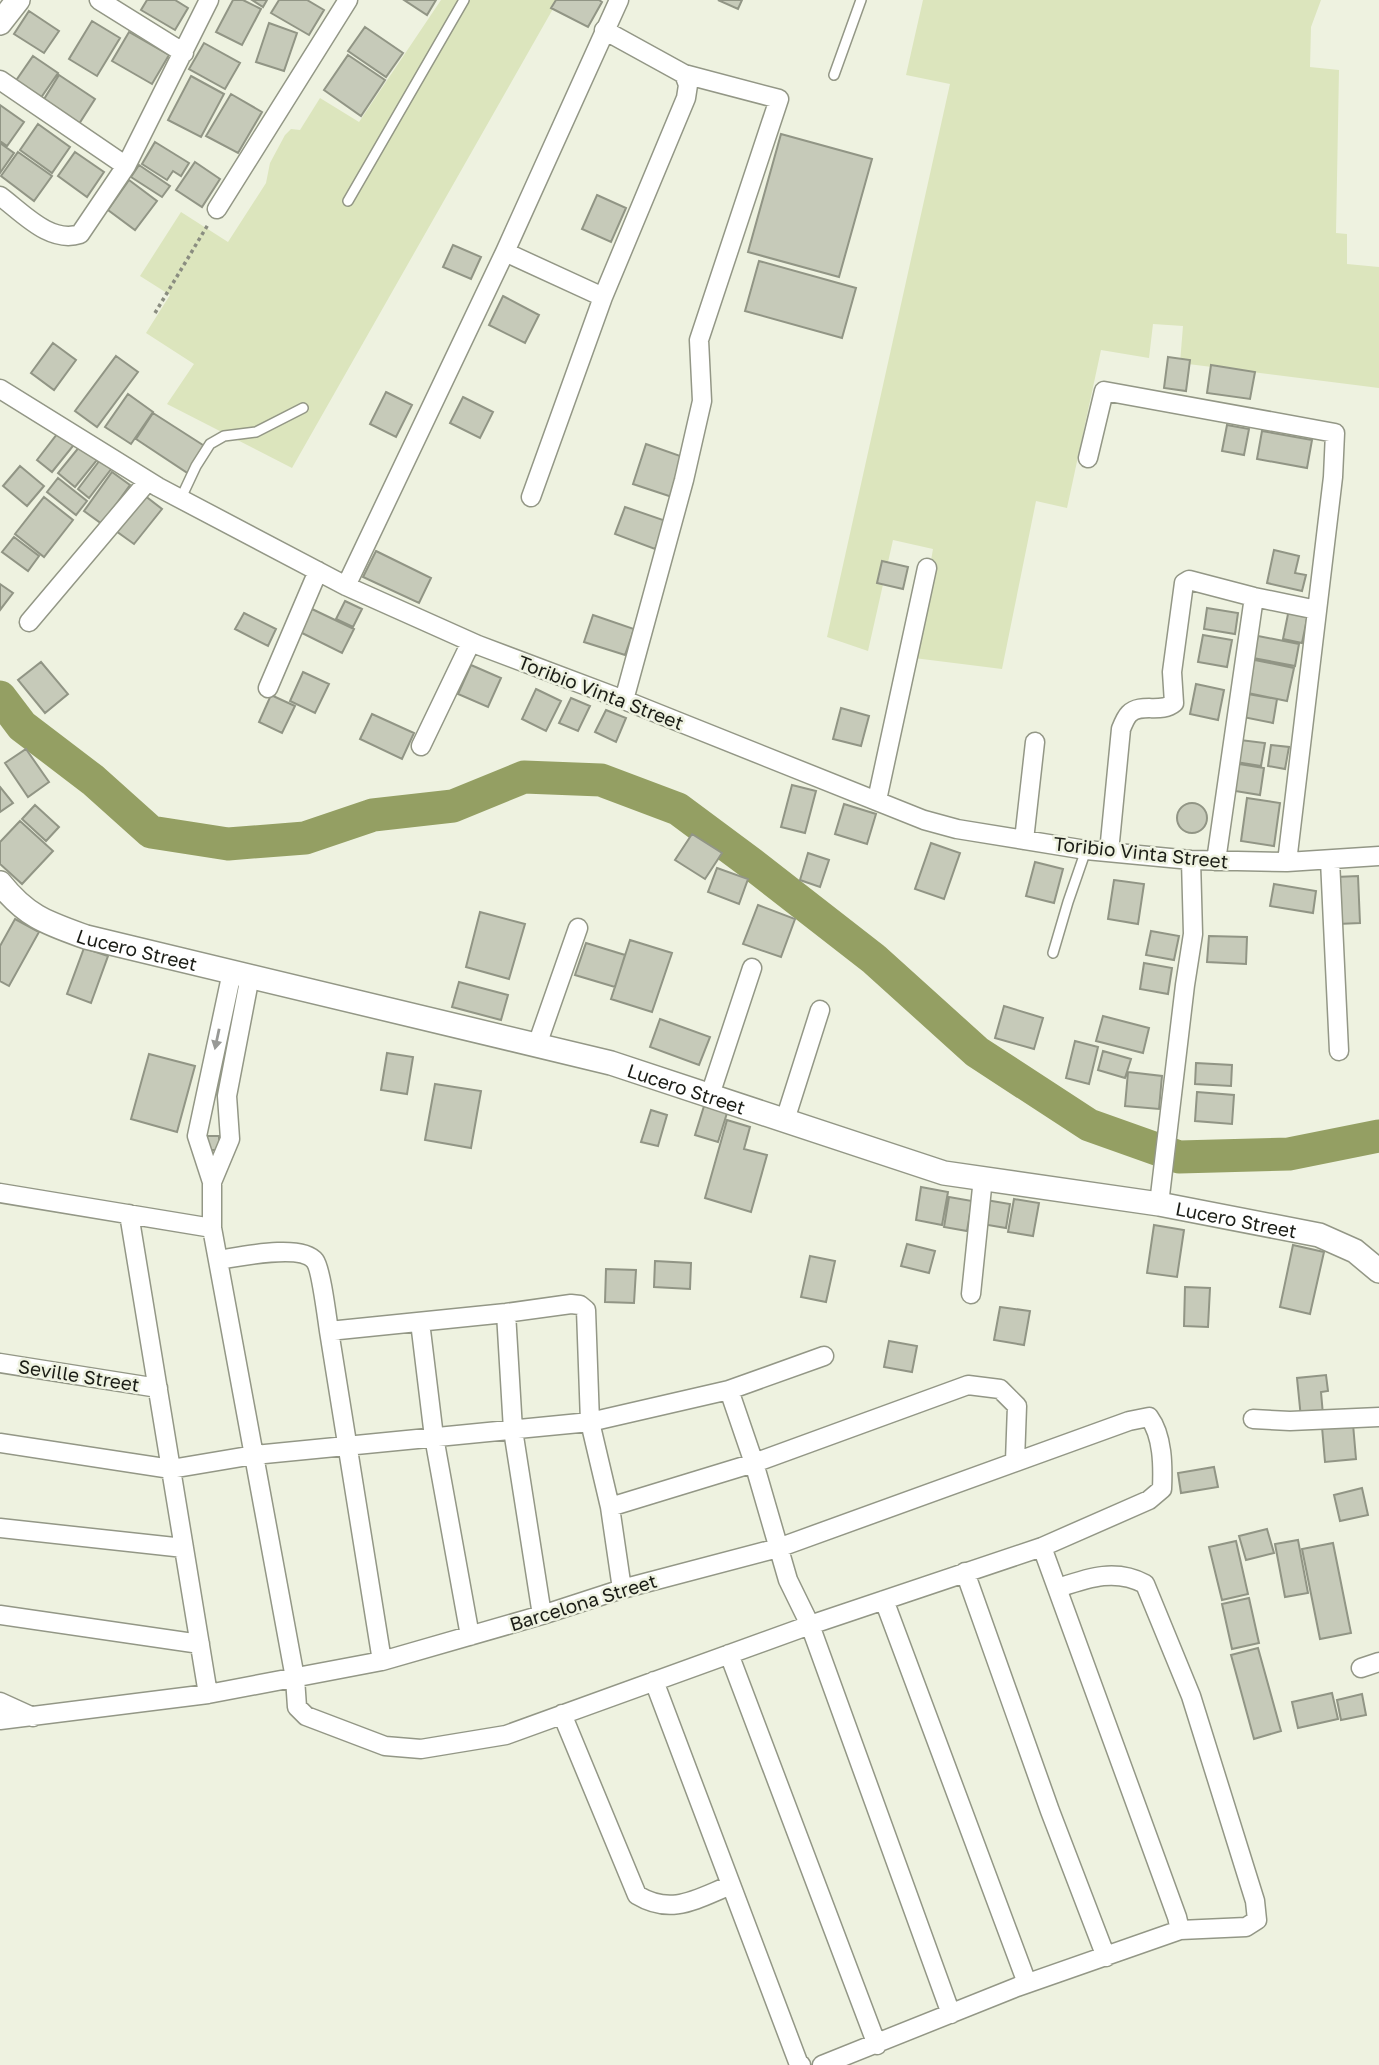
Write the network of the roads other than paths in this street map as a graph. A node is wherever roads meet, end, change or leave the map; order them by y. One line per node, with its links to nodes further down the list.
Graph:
1 (18, 0): 8 (street)
2 (99, 0): 10 (street)
3 (209, 0): 10 (street)
4 (348, 0): 17 (street)
5 (464, 0): 16 (lane)
6 (619, 0): 9 (street)
7 (861, 0): 12 (lane)
8 (0, 23)
9 (604, 30): 11 (street); 18 (street)
10 (184, 53): 14 (street)
11 (684, 74): 19 (street); 34 (street)
12 (834, 75)
13 (0, 80): 14 (street)
14 (126, 166): 15 (street)
15 (0, 196)
16 (348, 201)
17 (218, 209)
18 (505, 252): 19 (street); 28 (street)
19 (603, 297): 24 (street)
20 (0, 389): 23 (street, Toribio Vinta Street)
21 (303, 408): 25 (lane)
22 (1088, 458): 30 (street)
23 (148, 481): 25 (street, Toribio Vinta Street); 31 (street)
24 (531, 497)
25 (181, 498): 27 (street, Toribio Vinta Street)
26 (927, 568): 37 (street)
27 (318, 571): 28 (street, Toribio Vinta Street); 33 (street)
28 (346, 586): 32 (street, Toribio Vinta Street)
29 (1254, 597): 30 (street); 40 (street); 44 (street)
30 (1317, 610): 45 (street)
31 (29, 622)
32 (471, 642): 34 (street, Toribio Vinta Street); 36 (street)
33 (268, 688)
34 (624, 700): 37 (street, Toribio Vinta Street)
35 (1035, 742): 38 (street)
36 (421, 746)
37 (877, 800): 38 (street, Toribio Vinta Street)
38 (1024, 840): 39 (street, Toribio Vinta Street)
39 (1086, 850): 40 (street, Toribio Vinta Street); 48 (lane)
40 (1109, 852): 42 (street, Toribio Vinta Street)
41 (1379, 856): 43 (street, Toribio Vinta Street)
42 (1191, 860): 44 (street, Toribio Vinta Street); 61 (street)
43 (1330, 860): 45 (street, Toribio Vinta Street); 53 (street)
44 (1216, 861): 45 (street, Toribio Vinta Street)
45 (1287, 862)
46 (0, 883): 50 (street, Lucero Street)
47 (578, 928): 52 (street)
48 (1053, 953)
49 (752, 968): 54 (street)
50 (241, 974): 52 (street, Lucero Street); 55 (street, one-way to 55); 56 (street)
51 (820, 1010): 57 (street)
52 (537, 1045): 54 (street, Lucero Street)
53 (1339, 1051)
54 (710, 1094): 57 (street, Lucero Street)
55 (201, 1115): 56 (street); 59 (street)
56 (227, 1119): 59 (street)
57 (785, 1120): 58 (street, Lucero Street)
58 (983, 1178): 61 (street, Lucero Street); 66 (street)
59 (212, 1182): 63 (street)
60 (0, 1193): 62 (street)
61 (1159, 1204): 65 (street, Lucero Street)
62 (129, 1214): 63 (street); 72 (street)
63 (212, 1228): 64 (street)
64 (218, 1260): 69 (street); 81 (street)
65 (1379, 1270)
66 (971, 1294)
67 (506, 1313): 68 (street); 76 (street); 77 (street)
68 (420, 1322): 69 (street); 78 (street)
69 (329, 1331): 80 (street)
70 (824, 1356): 73 (street)
71 (0, 1363): 72 (street, Seville Street)
72 (158, 1388): 84 (street)
73 (729, 1390): 76 (street); 83 (street)
74 (1379, 1418): 75 (street)
75 (1253, 1419)
76 (590, 1422): 77 (street); 85 (street)
77 (513, 1430): 78 (street); 95 (street)
78 (434, 1437): 80 (street); 97 (street)
79 (0, 1443): 84 (street)
80 (348, 1446): 81 (street); 100 (street)
81 (254, 1455): 84 (street); 103 (street)
82 (1015, 1461): 83 (street); 87 (street, Barcelona Street); 89 (street, Barcelona Street)
83 (754, 1463): 85 (street); 89 (street)
84 (171, 1469): 88 (street)
85 (610, 1507): 92 (street)
86 (0, 1528): 88 (street)
87 (1042, 1547): 90 (street); 91 (street)
88 (184, 1548): 98 (street)
89 (778, 1548): 92 (street, Barcelona Street); 96 (street)
90 (965, 1572): 93 (street); 112 (street)
91 (1058, 1588): 111 (street); 111 (street)
92 (622, 1589): 95 (street, Barcelona Street)
93 (884, 1600): 96 (street); 113 (street)
94 (0, 1615): 98 (street)
95 (542, 1615): 97 (street, Barcelona Street)
96 (810, 1625): 99 (street); 114 (street)
97 (470, 1636): 100 (street, Barcelona Street)
98 (200, 1644): 105 (street)
99 (729, 1654): 104 (street); 115 (street)
100 (382, 1661): 103 (street, Barcelona Street)
101 (1379, 1662): 102 (street)
102 (1361, 1668)
103 (295, 1678): 105 (street, Barcelona Street); 107 (street)
104 (654, 1681): 107 (street); 110 (street)
105 (208, 1694): 108 (street, Barcelona Street)
106 (0, 1702): 108 (street)
107 (562, 1714): 110 (street)
108 (33, 1717): 109 (street, Barcelona Street)
109 (0, 1720)
110 (731, 1885): 116 (street)
111 (1180, 1930): 112 (street)
112 (1106, 1957): 113 (street)
113 (1027, 1983): 114 (street)
114 (951, 2014): 115 (street)
115 (877, 2045): 117 (street)
116 (801, 2065)
117 (822, 2065)

